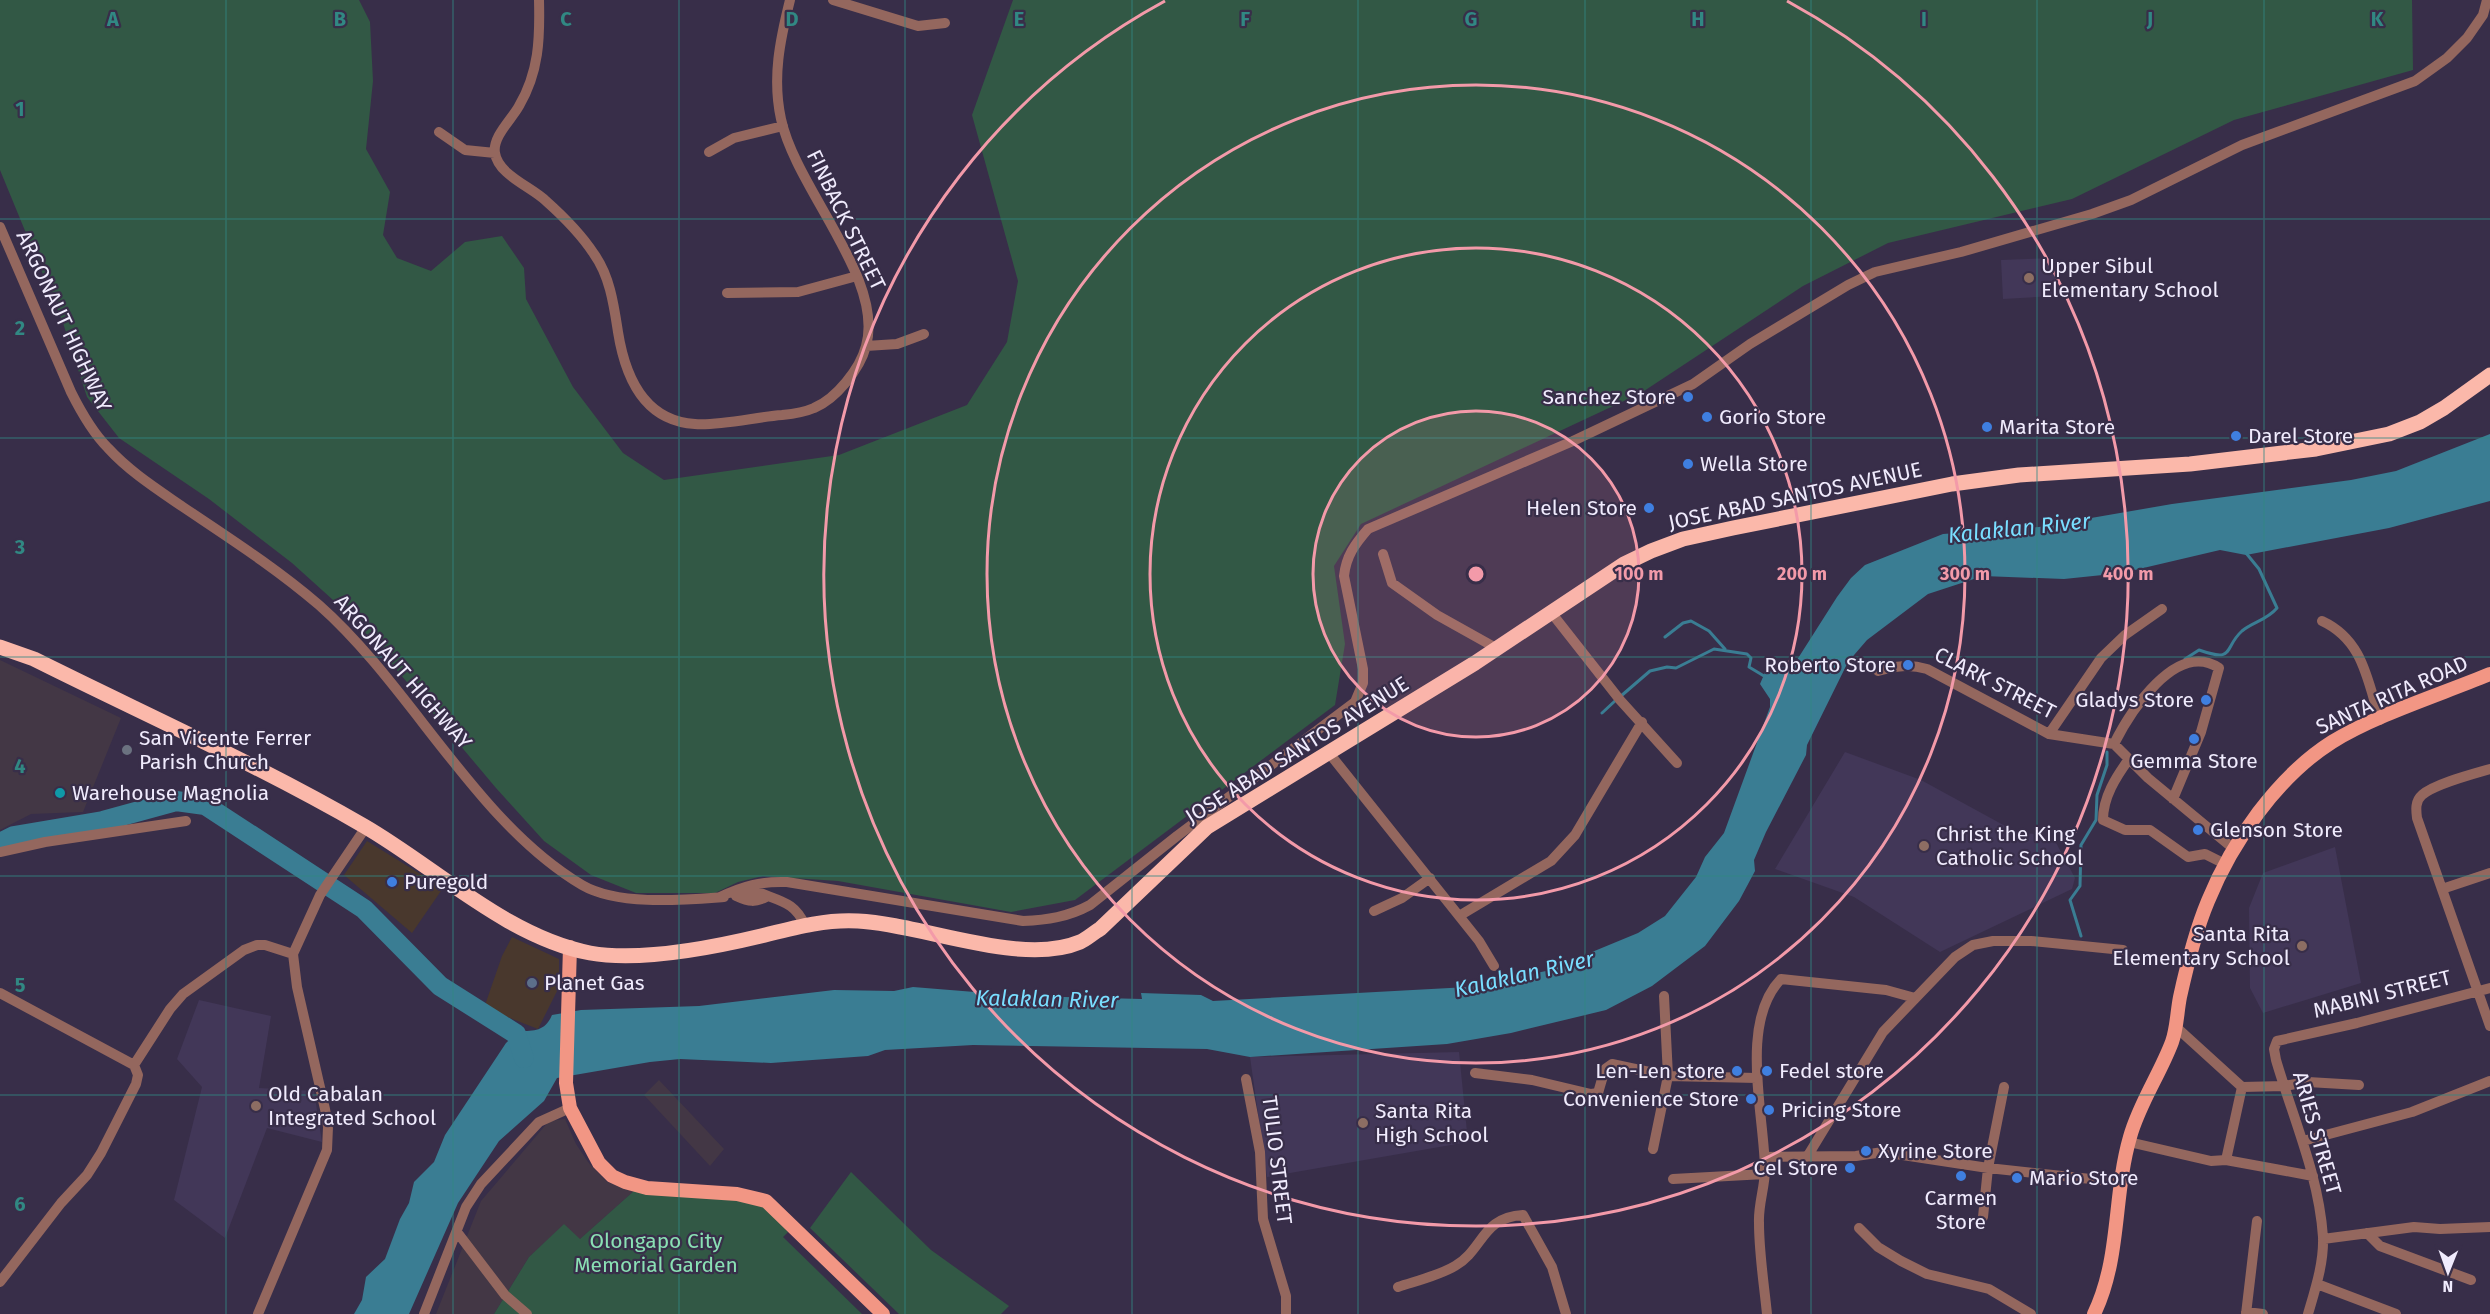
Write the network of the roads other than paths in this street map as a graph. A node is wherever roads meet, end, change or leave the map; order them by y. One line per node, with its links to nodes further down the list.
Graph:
1 (539, 0): 8 (street)
2 (790, 0): 6 (street, FINBACK STREET)
3 (833, 0): 5 (street)
4 (2487, 0): 41 (street)
5 (945, 24)
6 (783, 126): 9 (street); 11 (street, FINBACK STREET)
7 (439, 132): 8 (street)
8 (495, 153): 14 (street, FINBACK STREET)
9 (709, 153)
10 (0, 227): 41 (street, ARGONAUT HIGHWAY)
11 (857, 276): 12 (street); 14 (street, FINBACK STREET)
12 (728, 293)
13 (924, 334): 14 (street)
14 (866, 346)
15 (2490, 375): 18 (highway, JOSE ABAD SANTOS AVENUE)
16 (1383, 554): 21 (street)
17 (2162, 609): 26 (street)
18 (1550, 611): 21 (highway, JOSE ABAD SANTOS AVENUE); 25 (street)
19 (2322, 621): 24 (street)
20 (0, 647): 34 (highway, JOSE ABAD SANTOS AVENUE)
21 (1496, 648): 28 (highway, JOSE ABAD SANTOS AVENUE)
22 (1878, 671): 26 (street, CLARK STREET)
23 (2490, 674): 24 (main road, SANTA RITA ROAD)
24 (2380, 720): 35 (main road, SANTA RITA ROAD)
25 (1642, 722): 30 (street); 43 (street)
26 (2049, 734): 27 (street, CLARK STREET)
27 (2114, 744): 29 (street); 32 (street)
28 (1329, 753): 39 (street); 44 (highway, JOSE ABAD SANTOS AVENUE)
29 (2129, 759): 32 (street); 37 (street)
30 (1677, 763)
31 (2490, 770): 40 (street)
32 (2173, 799): 35 (street)
33 (186, 821): 36 (street)
34 (366, 827): 45 (highway, JOSE ABAD SANTOS AVENUE); 47 (street)
35 (2235, 850): 37 (main road, SANTA RITA ROAD)
36 (0, 852)
37 (2225, 864): 55 (main road, SANTA RITA ROAD)
38 (2490, 873): 40 (street)
39 (1430, 878): 42 (street); 43 (street)
40 (2442, 889): 50 (street)
41 (720, 897): 44 (street, ARGONAUT HIGHWAY)
42 (1374, 911)
43 (1459, 916): 48 (street)
44 (805, 925): 45 (highway, JOSE ABAD SANTOS AVENUE)
45 (570, 947): 67 (main road)
46 (2123, 950): 53 (street)
47 (293, 954): 57 (street); 92 (street)
48 (1494, 966)
49 (2490, 988): 50 (street, MABINI STREET)
50 (2477, 991): 54 (street); 56 (street, MABINI STREET)
51 (0, 993): 57 (street)
52 (1664, 996): 59 (street)
53 (1915, 998): 60 (street); 72 (street)
54 (2490, 1026)
55 (2176, 1027): 66 (street); 69 (main road, SANTA RITA ROAD)
56 (2284, 1038): 64 (street, ARIES STREET)
57 (134, 1065): 87 (street)
58 (1475, 1073): 59 (street)
59 (1668, 1076): 60 (street); 70 (street)
60 (1757, 1078): 71 (street)
61 (1246, 1079): 95 (street, TULIO STREET)
62 (2490, 1081): 68 (street)
63 (2359, 1085): 64 (street)
64 (2284, 1086): 66 (street); 68 (street, ARIES STREET)
65 (2004, 1088): 74 (street)
66 (2242, 1088): 73 (street)
67 (570, 1108): 83 (street); 90 (main road)
68 (2303, 1141): 76 (street, ARIES STREET)
69 (2129, 1142): 73 (street); 78 (main road, SANTA RITA ROAD)
70 (1653, 1149)
71 (1765, 1157): 72 (street); 75 (street)
72 (1807, 1157): 74 (street)
73 (2226, 1160): 76 (street)
74 (1988, 1168): 78 (street); 79 (street)
75 (1765, 1174): 77 (street); 97 (street)
76 (2313, 1176): 85 (street, ARIES STREET)
77 (1673, 1179)
78 (2119, 1182): 99 (main road, SANTA RITA ROAD)
79 (1983, 1217)
80 (2257, 1221): 91 (street)
81 (2490, 1227): 84 (street)
82 (1859, 1228): 98 (street)
83 (457, 1232): 93 (street); 94 (street)
84 (2367, 1233): 85 (street); 86 (street)
85 (2323, 1239): 88 (street, ARIES STREET)
86 (2471, 1280)
87 (0, 1282)
88 (2317, 1284): 101 (street, ARIES STREET); 102 (street)
89 (1398, 1287): 96 (street)
90 (879, 1312)
91 (2246, 1313): 100 (street)
92 (258, 1314)
93 (424, 1314)
94 (527, 1314)
95 (1286, 1314)
96 (1566, 1314)
97 (1767, 1314)
98 (2031, 1314)
99 (2094, 1314)
100 (2263, 1314)
101 (2308, 1314)
102 (2396, 1314)

